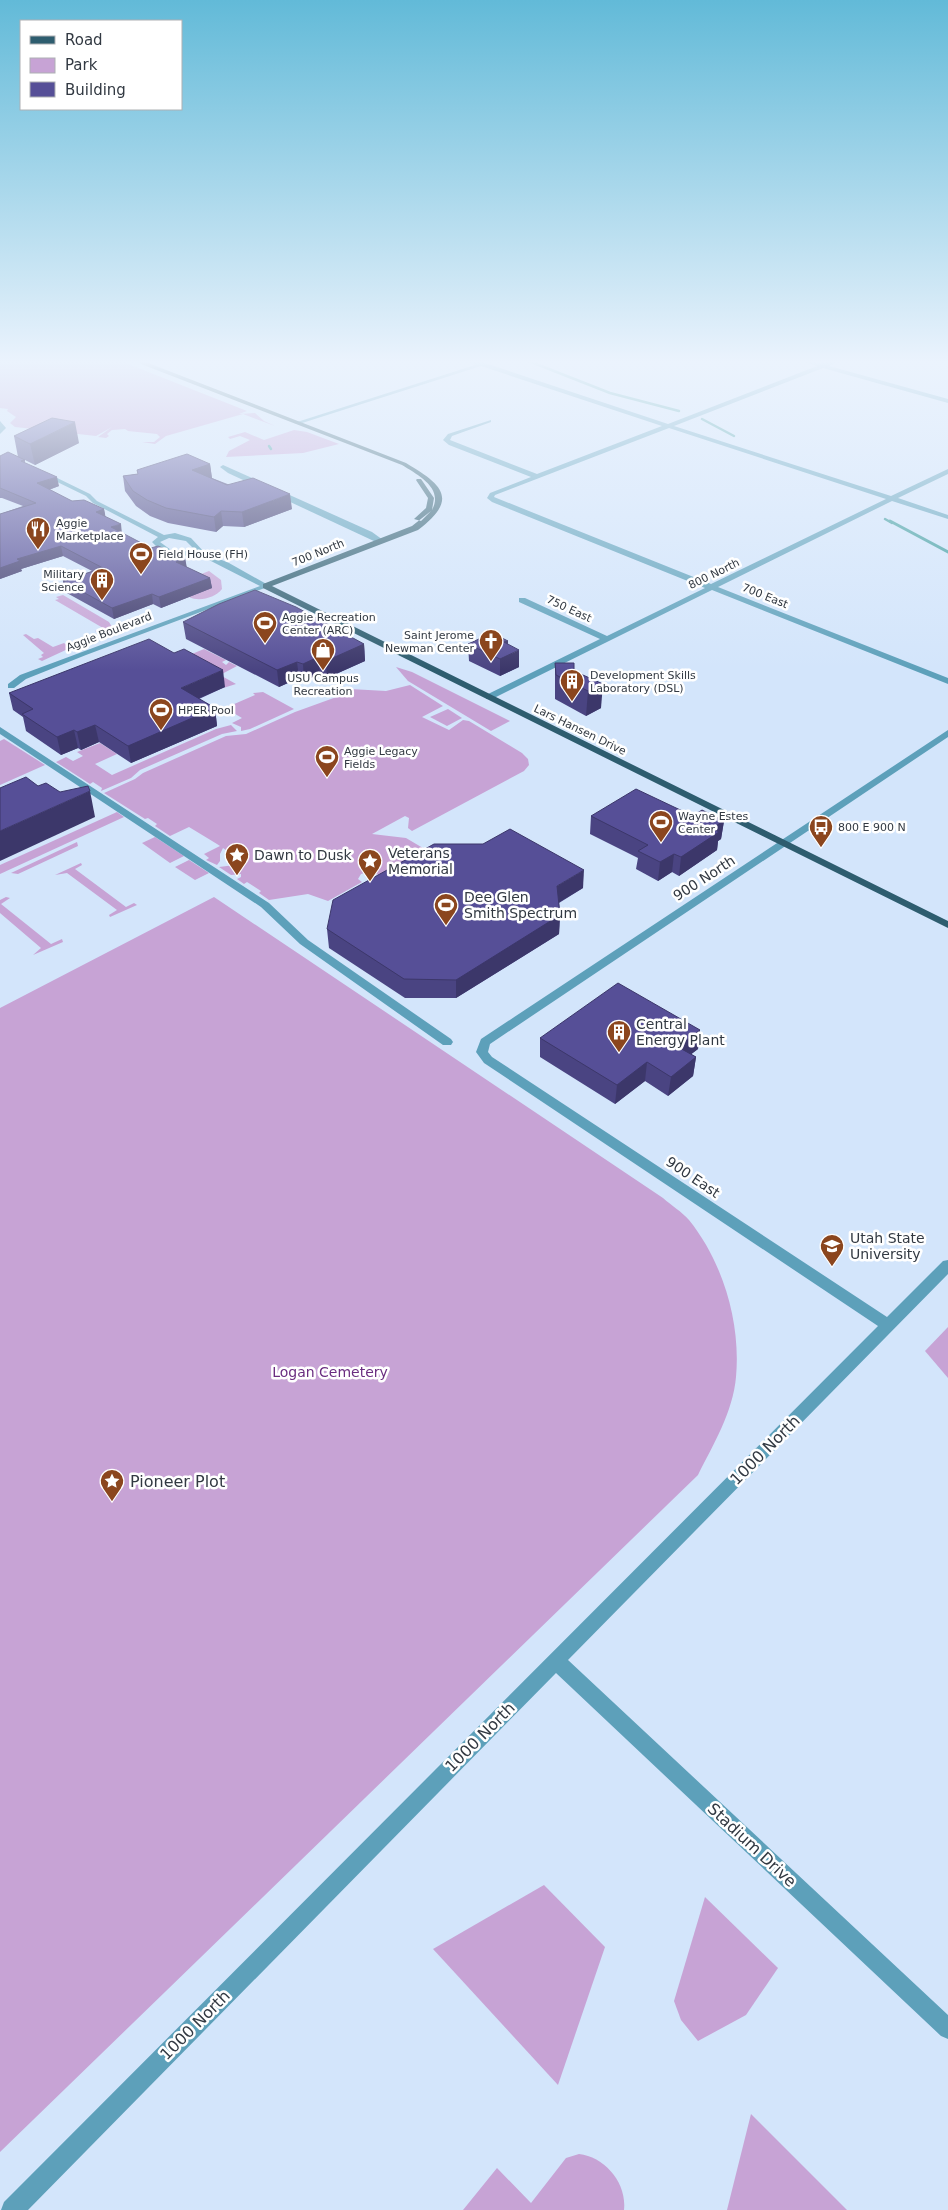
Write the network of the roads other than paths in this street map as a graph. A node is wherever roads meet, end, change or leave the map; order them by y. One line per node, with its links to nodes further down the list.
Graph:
1 (393, 463): 14 (main road, 700 North)
2 (402, 463): 14 (main road, 700 North)
3 (503, 463): 9 (street)
4 (572, 463): 9 (street)
5 (782, 463): 10 (street)
6 (223, 467): 14 (street)
7 (948, 471): 10 (street, 800 North)
8 (47, 475): 12 (street)
9 (538, 476): 18 (street, 700 East)
10 (891, 499): 11 (street); 18 (street, 800 North)
11 (948, 517)
12 (163, 537): 13 (street); 15 (street)
13 (191, 540): 15 (street); 16 (street, Lars Hansen Drive)
14 (379, 540): 17 (main road, 700 North)
15 (165, 549): 16 (street, Lars Hansen Drive)
16 (202, 555): 17 (street, Lars Hansen Drive)
17 (266, 586): 22 (street, Aggie Boulevard); 23 (main road, Lars Hansen Drive)
18 (712, 587): 20 (street, 800 North); 21 (street, 700 East)
19 (522, 600): 20 (street, 750 East)
20 (607, 639): 23 (street, 800 North)
21 (948, 681)
22 (0, 690)
23 (489, 697): 26 (main road, Lars Hansen Drive)
24 (0, 730): 28 (street)
25 (948, 733): 26 (street, 900 North)
26 (782, 843): 27 (main road, Lars Hansen Drive); 29 (street, 900 North)
27 (948, 925)
28 (447, 1042)
29 (482, 1052): 31 (street, 900 East)
30 (948, 1265): 31 (street, 1000 North)
31 (888, 1326): 32 (street, 1000 North)
32 (556, 1661): 33 (street, Stadium Drive); 34 (street, 1000 North)
33 (948, 2029)
34 (12, 2210)

